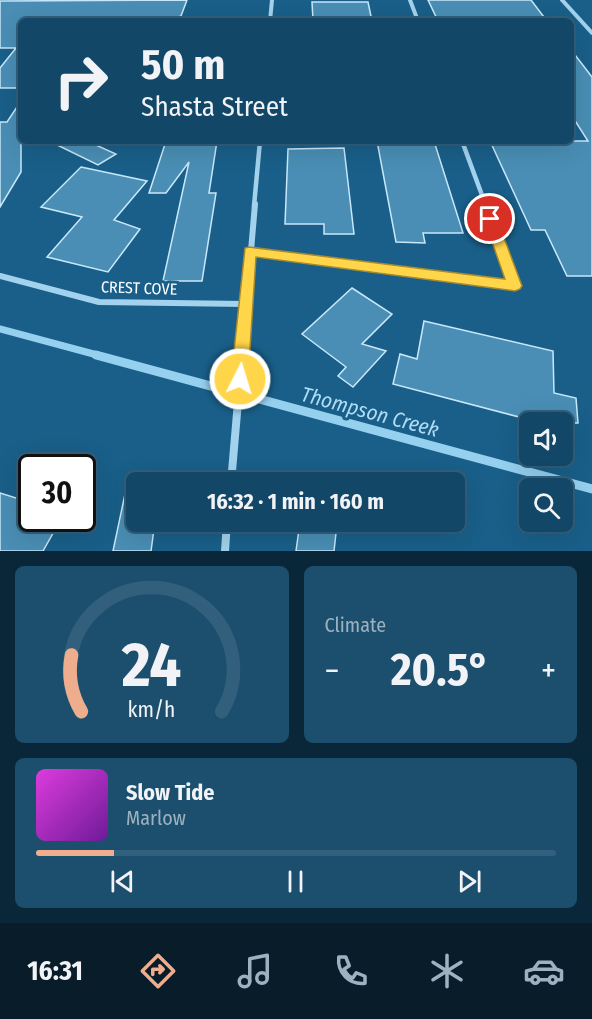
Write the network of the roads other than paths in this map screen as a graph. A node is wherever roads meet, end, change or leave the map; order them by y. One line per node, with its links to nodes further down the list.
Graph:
1 (272, 0): 4 (street)
2 (410, 0): 5 (street)
3 (562, 0): 6 (street)
4 (270, 18)
5 (417, 18)
6 (592, 33)
7 (260, 144): 9 (street)
8 (463, 144): 9 (street)
9 (249, 251): 11 (street)
10 (0, 276): 11 (street, CREST COVE)
11 (245, 304): 12 (street)
12 (232, 472)
13 (226, 532): 14 (street)
14 (225, 551)

